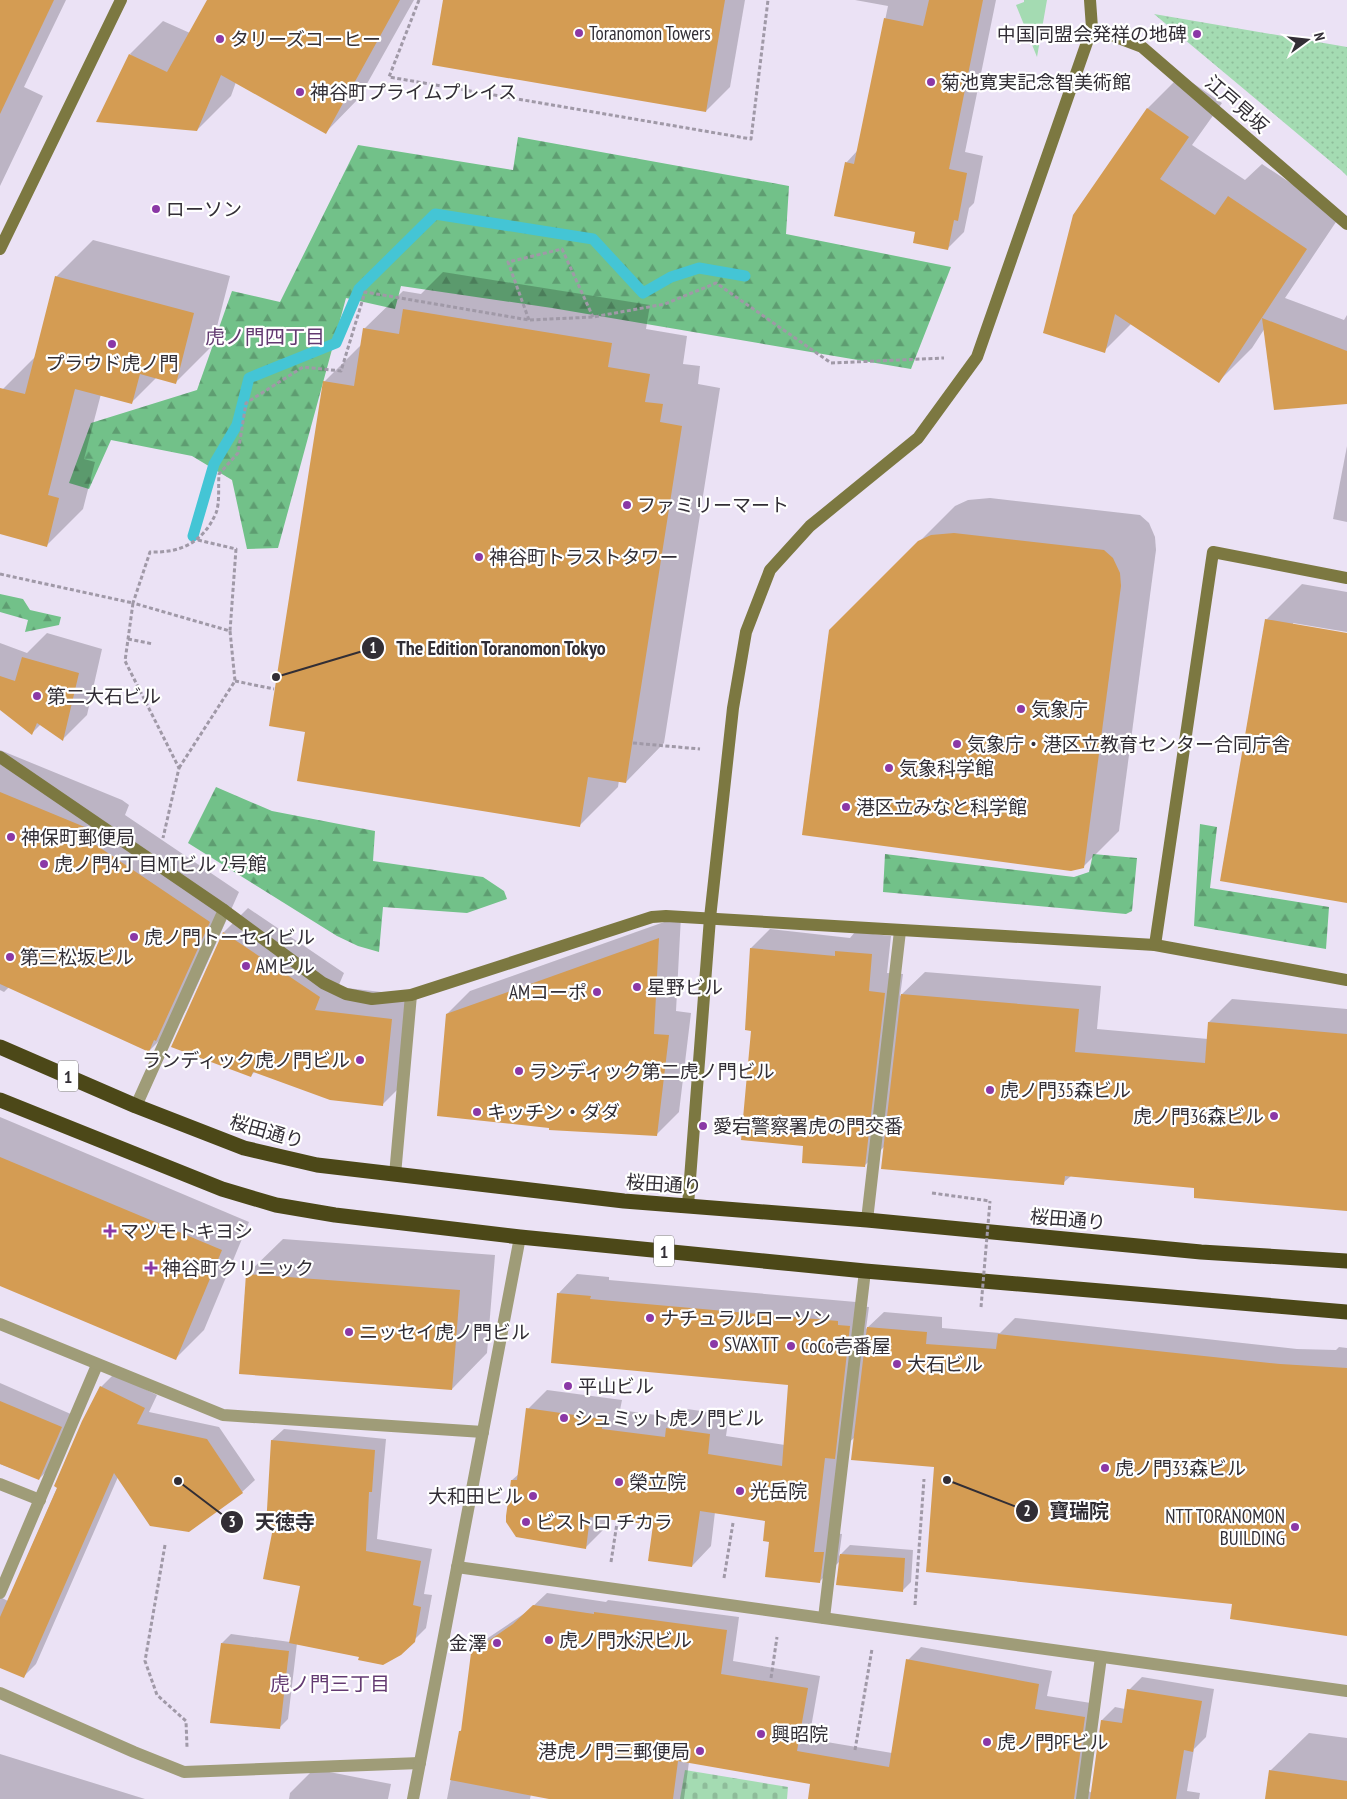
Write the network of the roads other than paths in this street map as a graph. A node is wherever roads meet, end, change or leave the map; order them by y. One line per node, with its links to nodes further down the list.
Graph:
1 (121, 0): 5 (street)
2 (1090, 0): 3 (street)
3 (1092, 28): 4 (street, 江戸見坂); 9 (street)
4 (1347, 224)
5 (0, 248)
6 (1347, 578): 11 (street)
7 (0, 756): 8 (street)
8 (224, 910): 13 (street); 16 (street)
9 (710, 918): 10 (street); 13 (street); 18 (street)
10 (900, 931): 11 (street); 19 (street)
11 (1155, 945): 12 (street)
12 (1347, 980)
13 (411, 995): 17 (street)
14 (0, 1047): 16 (highway, 桜田通り / 1)
15 (0, 1100): 20 (highway, 1)
16 (136, 1106): 17 (highway, 桜田通り / 1)
17 (395, 1175): 18 (highway, 桜田通り / 1)
18 (688, 1205): 19 (highway, 桜田通り / 1)
19 (867, 1220): 21 (highway, 桜田通り / 1)
20 (520, 1237): 22 (highway, 1); 26 (street)
21 (1347, 1261)
22 (865, 1271): 23 (highway, 1); 31 (street)
23 (1347, 1312)
24 (0, 1324): 25 (street)
25 (97, 1365): 26 (street); 28 (street)
26 (483, 1432): 29 (street)
27 (0, 1484): 28 (street)
28 (40, 1500): 30 (street)
29 (457, 1567): 31 (street); 35 (street)
30 (0, 1594)
31 (824, 1618): 32 (street)
32 (1101, 1657): 33 (street); 37 (street)
33 (1347, 1691)
34 (0, 1693): 35 (street)
35 (420, 1763): 36 (street)
36 (413, 1799)
37 (1082, 1799)

